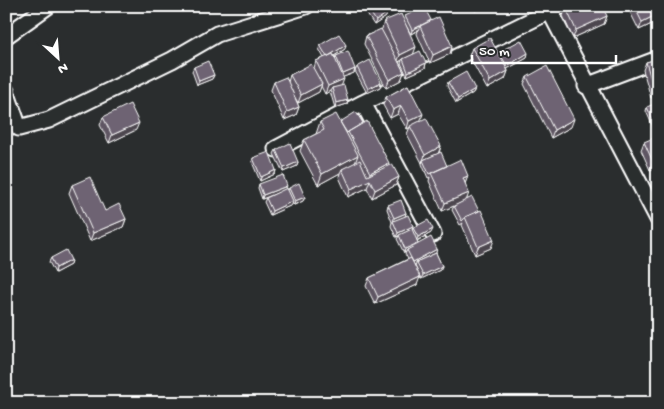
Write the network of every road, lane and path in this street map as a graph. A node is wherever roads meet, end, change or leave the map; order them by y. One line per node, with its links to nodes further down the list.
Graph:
1 (48, 6): 4 (street)
2 (306, 6): 7 (street)
3 (552, 8): 6 (street); 8 (street)
4 (6, 36)
5 (658, 59): 6 (street)
6 (586, 86): 10 (street)
7 (6, 91)
8 (363, 103): 9 (street); 11 (street)
9 (276, 149)
10 (658, 219)
11 (432, 234)

